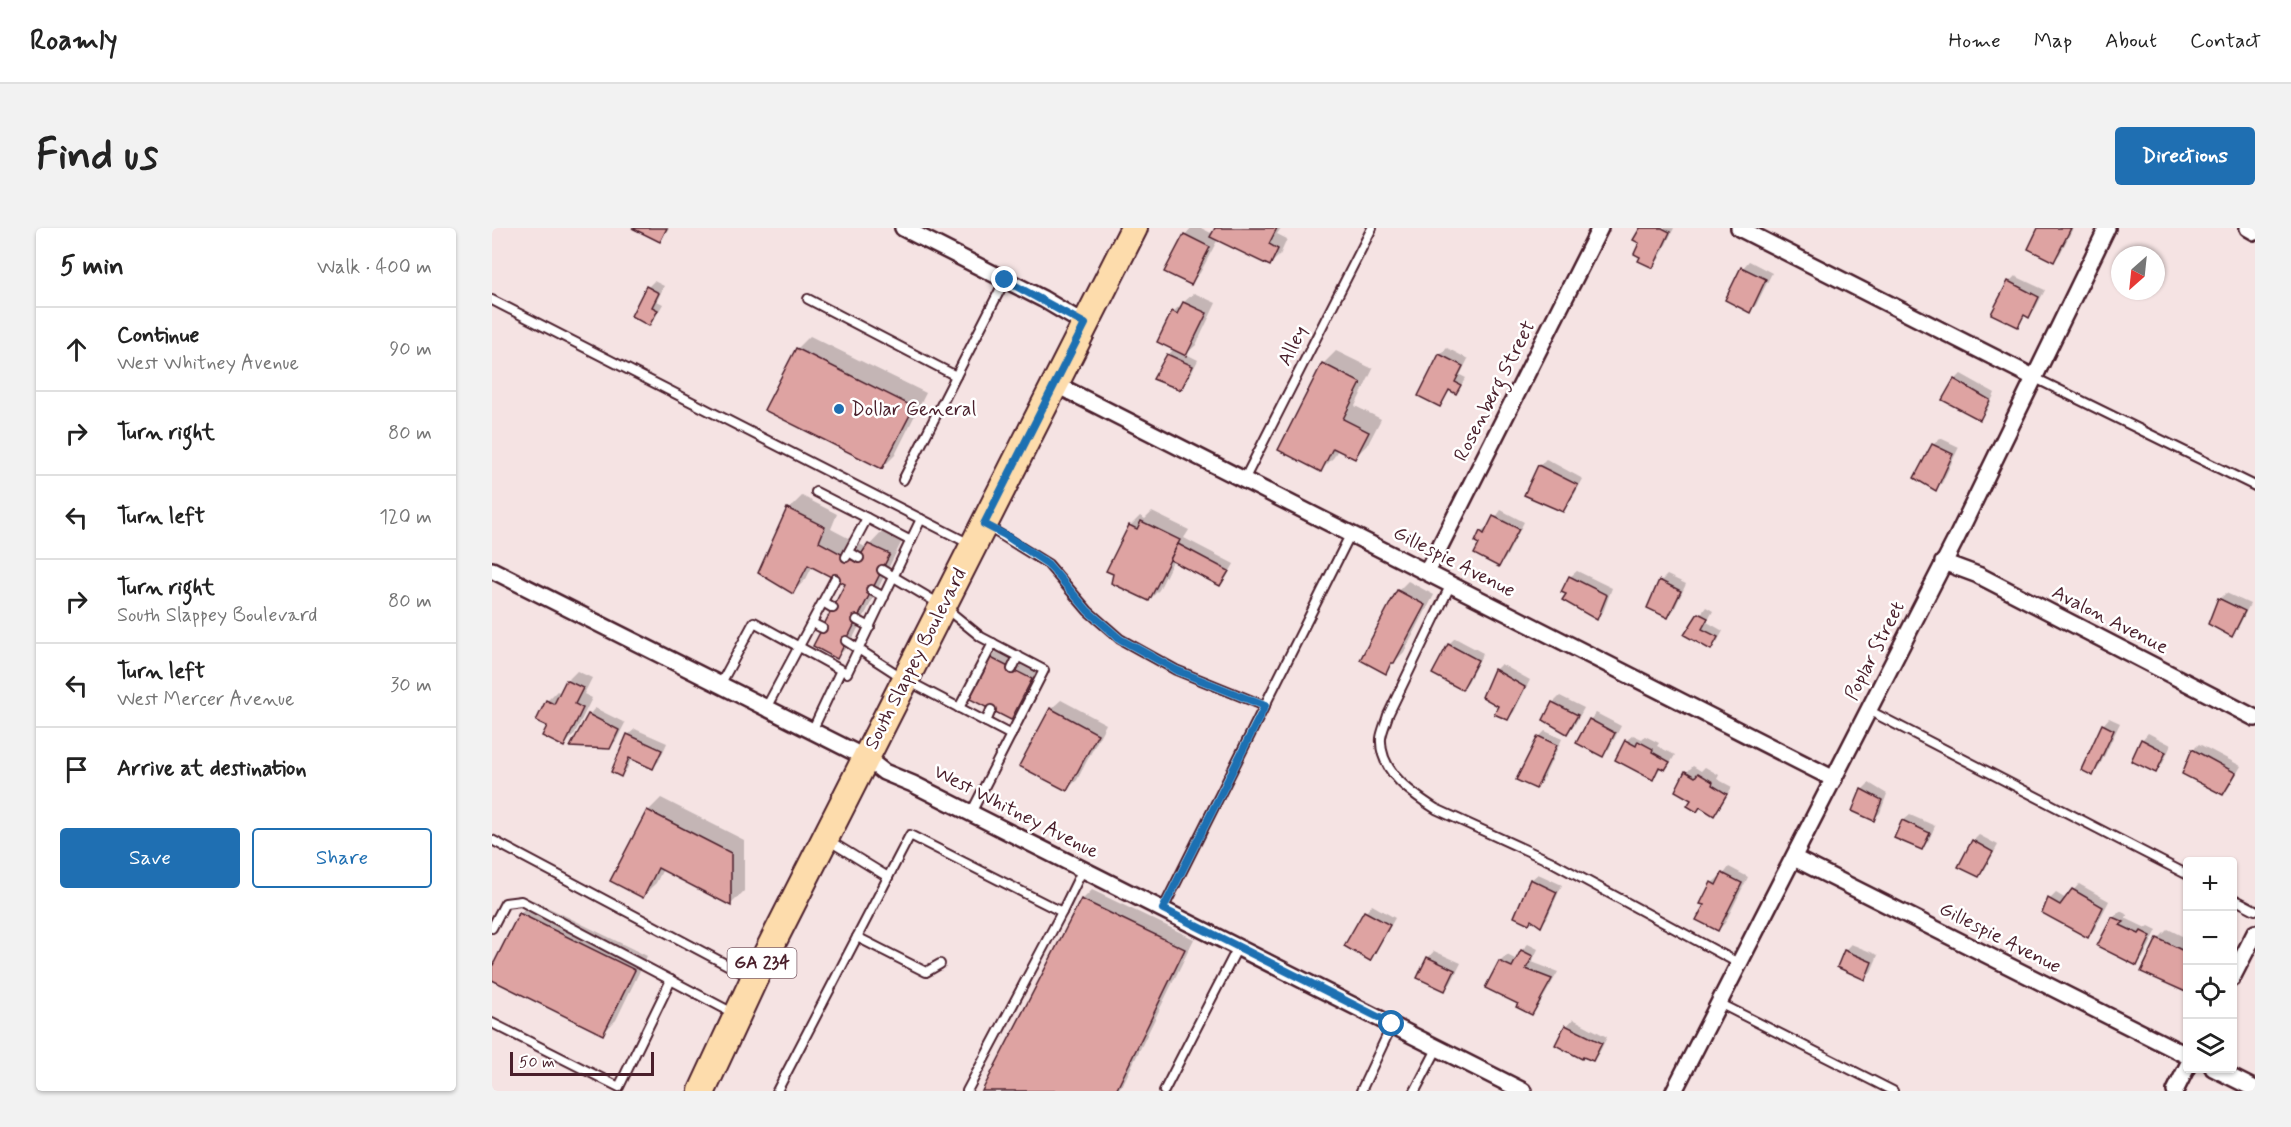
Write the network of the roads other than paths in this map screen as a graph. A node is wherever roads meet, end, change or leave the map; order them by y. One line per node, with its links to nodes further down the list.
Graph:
1 (903, 228): 9 (street)
2 (1134, 228): 12 (main road, South Slappey Boulevard / GA 234)
3 (1372, 228): 17 (lane, Alley)
4 (1600, 228): 29 (street, Rosenberg Street)
5 (1739, 228): 14 (street)
6 (2108, 228): 14 (street, Poplar Street)
7 (2248, 228): 8 (street)
8 (2255, 232)
9 (1005, 280): 12 (street); 13 (lane)
10 (808, 299): 13 (lane)
11 (492, 300): 21 (lane)
12 (1085, 324): 15 (main road, South Slappey Boulevard / GA 234)
13 (956, 376): 16 (lane)
14 (2033, 376): 18 (lane); 26 (street, Poplar Street)
15 (1055, 384): 17 (street, Gillespie Avenue); 23 (main road, South Slappey Boulevard / GA 234)
16 (903, 480)
17 (1244, 480): 22 (street, Gillespie Avenue)
18 (2255, 486)
19 (816, 492): 20 (lane)
20 (867, 518): 24 (lane); 25 (lane)
21 (921, 519): 23 (lane); 24 (lane)
22 (1351, 533): 29 (street, Gillespie Avenue); 51 (lane)
23 (979, 535): 36 (main road, South Slappey Boulevard / GA 234); 51 (lane)
24 (911, 541): 30 (lane)
25 (859, 558)
26 (1943, 562): 55 (street, Poplar Street); 56 (street, Avalon Avenue)
27 (492, 570): 50 (street, West Whitney Avenue)
28 (882, 570): 30 (lane)
29 (1427, 572): 32 (street, Gillespie Avenue)
30 (894, 576): 34 (lane); 36 (lane)
31 (835, 579): 35 (lane)
32 (1451, 584): 61 (street, Gillespie Avenue); 78 (lane)
33 (872, 590): 34 (lane)
34 (884, 597): 40 (lane)
35 (823, 602): 37 (lane); 39 (lane)
36 (943, 606): 43 (lane); 49 (main road, South Slappey Boulevard / GA 234)
37 (833, 608)
38 (856, 620): 40 (lane)
39 (812, 622): 41 (lane); 44 (lane)
40 (870, 627): 45 (lane)
41 (822, 628)
42 (846, 641): 45 (lane)
43 (993, 643): 46 (lane); 53 (lane)
44 (800, 646): 48 (lane); 50 (lane); 52 (lane)
45 (859, 648): 48 (lane); 49 (lane)
46 (1018, 656): 47 (lane); 59 (lane)
47 (1012, 669)
48 (841, 670): 58 (lane)
49 (906, 680): 53 (lane); 60 (main road, South Slappey Boulevard / GA 234)
50 (720, 685): 52 (street, West Whitney Avenue)
51 (1265, 706): 70 (lane)
52 (766, 708): 58 (street, West Whitney Avenue)
53 (959, 708): 57 (lane)
54 (991, 710): 57 (lane)
55 (1868, 710): 61 (street, Poplar Street); 67 (lane)
56 (2255, 718)
57 (986, 722): 59 (lane)
58 (812, 731): 60 (street, West Whitney Avenue)
59 (1011, 735): 62 (lane)
60 (866, 758): 62 (street, West Whitney Avenue); 63 (main road, South Slappey Boulevard / GA 234)
61 (1834, 779): 65 (street, Poplar Street)
62 (971, 813): 66 (street, West Whitney Avenue)
63 (824, 837): 68 (lane); 80 (main road, South Slappey Boulevard / GA 234)
64 (492, 840): 80 (lane)
65 (1794, 858): 78 (street, Poplar Street); 87 (street, Gillespie Avenue)
66 (1083, 869): 70 (street, West Whitney Avenue); 72 (lane)
67 (2183, 873)
68 (888, 877): 72 (lane); 75 (lane)
69 (2237, 901): 71 (lane)
70 (1163, 909): 76 (street, West Whitney Avenue)
71 (2255, 910)
72 (1062, 912): 93 (lane)
73 (492, 928): 81 (lane)
74 (2255, 933): 79 (street)
75 (857, 937): 77 (lane); 92 (lane)
76 (1238, 947): 85 (street, West Whitney Avenue); 94 (lane)
77 (940, 964)
78 (1740, 964): 82 (street, Poplar Street)
79 (2237, 968)
80 (753, 979): 83 (main road, South Slappey Boulevard / GA 234)
81 (671, 980): 83 (lane); 84 (lane)
82 (1719, 1004): 98 (street, Poplar Street); 99 (lane)
83 (737, 1015): 91 (main road, South Slappey Boulevard / GA 234)
84 (492, 1023)
85 (1392, 1024): 86 (street, West Whitney Avenue); 95 (lane)
86 (1438, 1047): 96 (lane); 97 (street, West Whitney Avenue)
87 (2183, 1054)
88 (2183, 1073): 100 (street)
89 (2223, 1073): 90 (street)
90 (2255, 1089)
91 (702, 1091)
92 (777, 1091)
93 (967, 1091)
94 (1164, 1091)
95 (1361, 1091)
96 (1415, 1091)
97 (1523, 1091)
98 (1674, 1091)
99 (1893, 1091)
100 (2175, 1091)

